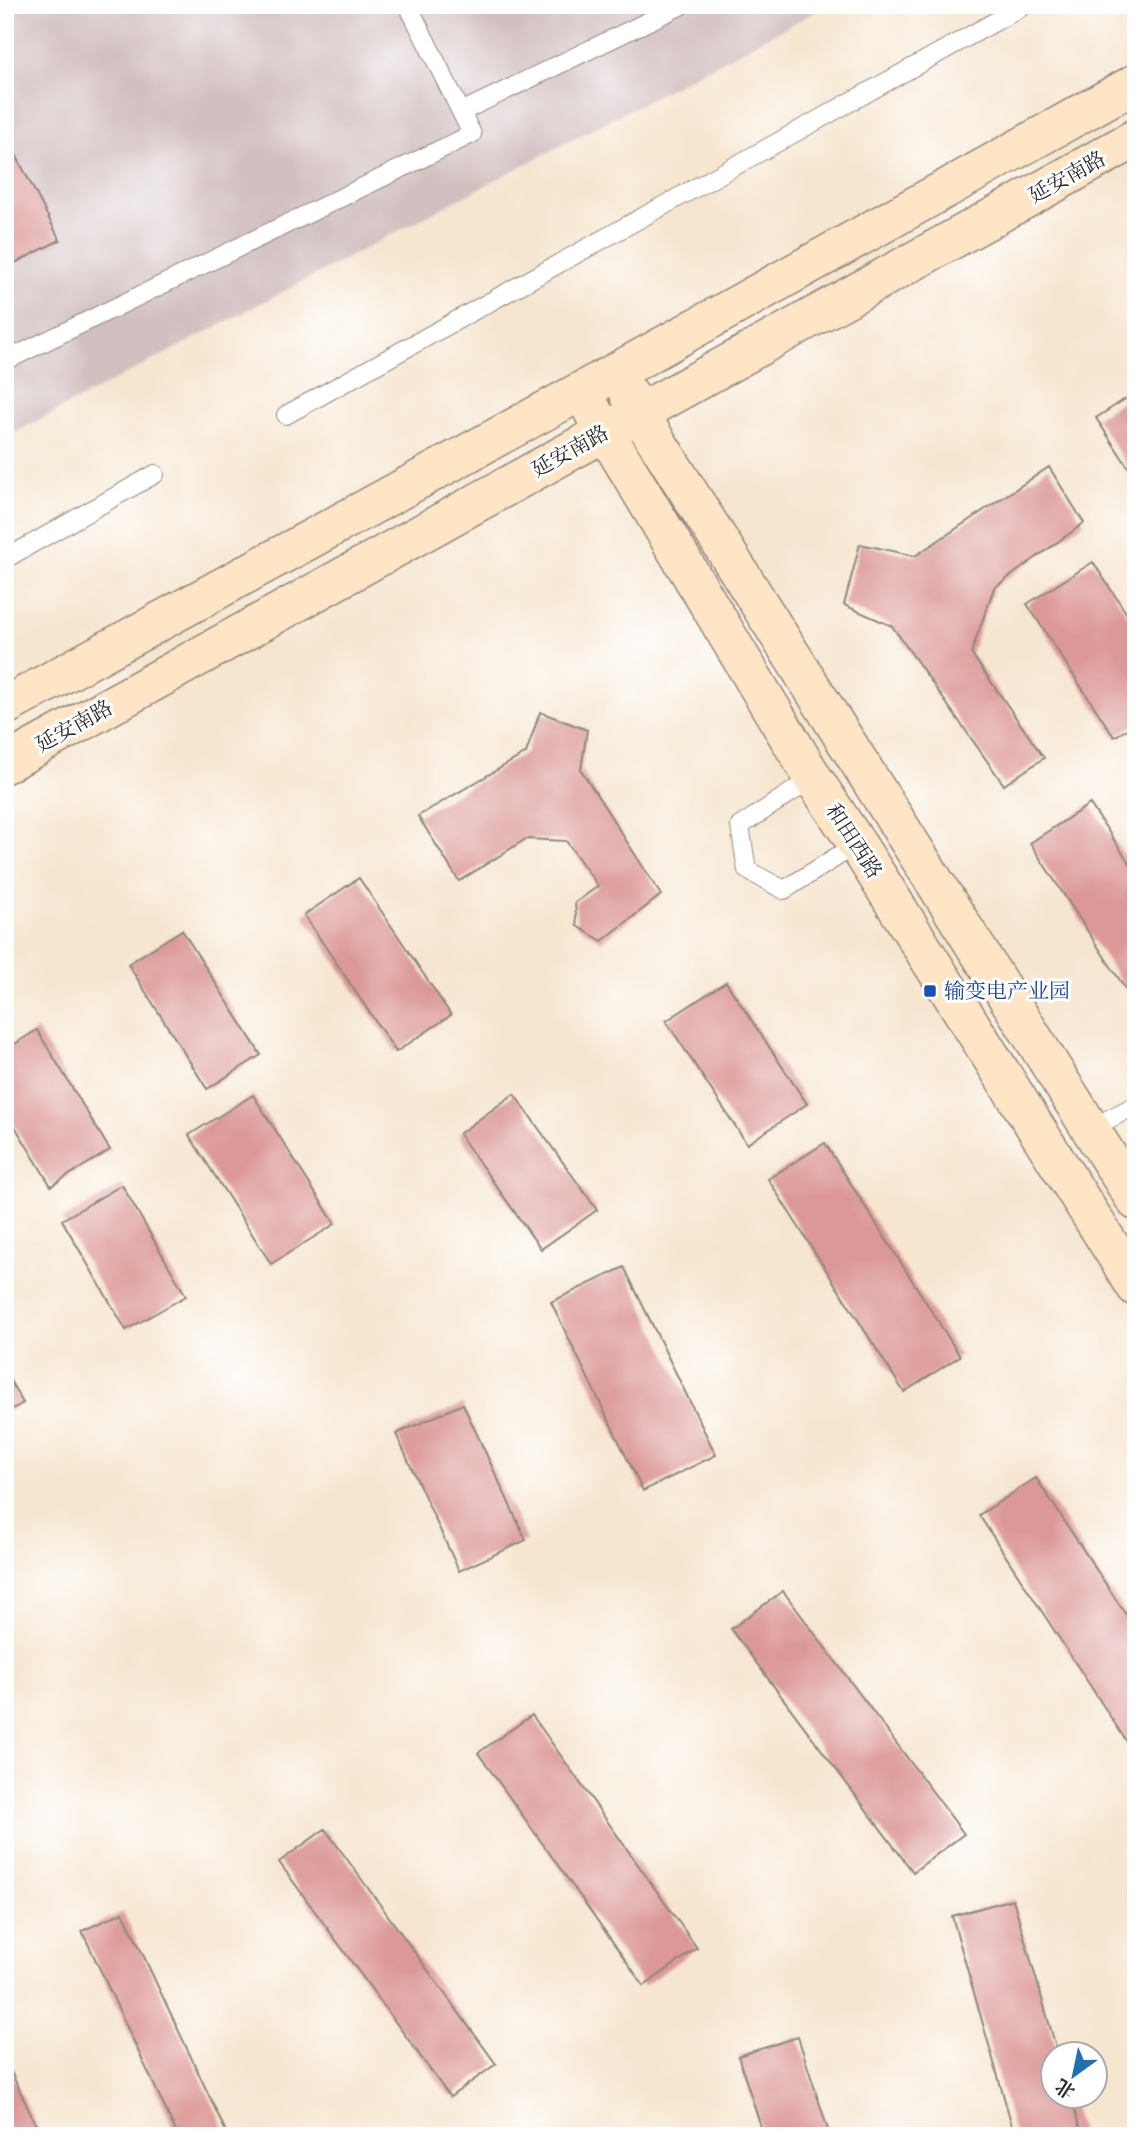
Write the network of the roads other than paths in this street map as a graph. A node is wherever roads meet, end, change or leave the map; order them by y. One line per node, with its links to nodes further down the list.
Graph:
1 (408, 5): 5 (lane)
2 (682, 5): 5 (lane)
3 (1025, 5): 10 (lane)
4 (1136, 83): 8 (main road)
5 (461, 112): 7 (lane)
6 (1136, 138): 11 (main road, 延安南路)
7 (5, 361)
8 (618, 371): 9 (main road); 11 (main road)
9 (581, 390): 12 (main road, 和田西路); 15 (main road)
10 (286, 415)
11 (640, 415): 12 (main road, 延安南路); 20 (main road)
12 (605, 432): 16 (main road, 延安南路); 17 (main road, 和田西路)
13 (155, 474): 14 (lane)
14 (5, 559)
15 (5, 706)
16 (5, 764)
17 (813, 778): 18 (main road, 和田西路); 18 (lane)
18 (857, 844): 22 (main road, 和田西路)
19 (1136, 1108): 20 (lane)
20 (1090, 1129): 21 (main road)
21 (1135, 1198)
22 (1136, 1287)

